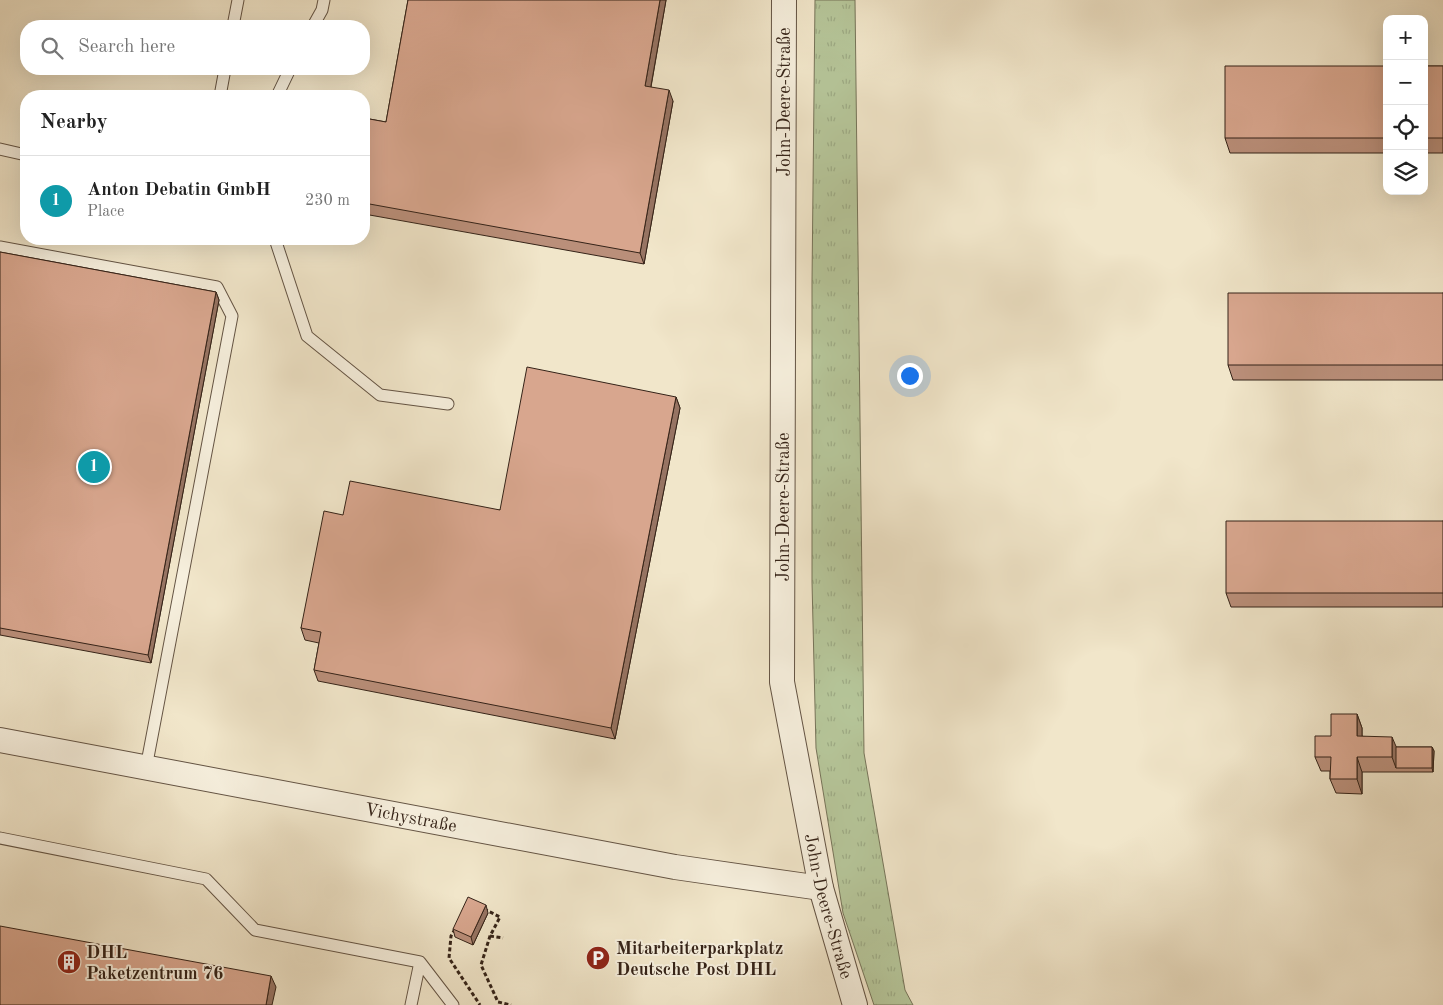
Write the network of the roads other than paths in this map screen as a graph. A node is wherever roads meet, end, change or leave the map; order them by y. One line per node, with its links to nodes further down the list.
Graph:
1 (238, 0): 4 (lane)
2 (324, 0): 5 (lane)
3 (784, 0): 18 (street, John-Deere-Straße)
4 (234, 20)
5 (316, 20)
6 (224, 75): 8 (lane)
7 (287, 75): 9 (lane)
8 (221, 90)
9 (280, 90)
10 (0, 149): 11 (lane)
11 (20, 154)
12 (277, 245): 14 (lane)
13 (0, 247): 16 (lane)
14 (448, 404)
15 (0, 740): 16 (street, Vichystraße)
16 (146, 768): 18 (street, Vichystraße)
17 (0, 838): 19 (lane)
18 (821, 888): 22 (street, John-Deere-Straße)
19 (420, 962): 20 (lane); 21 (lane)
20 (411, 1005)
21 (453, 1005)
22 (855, 1005)

